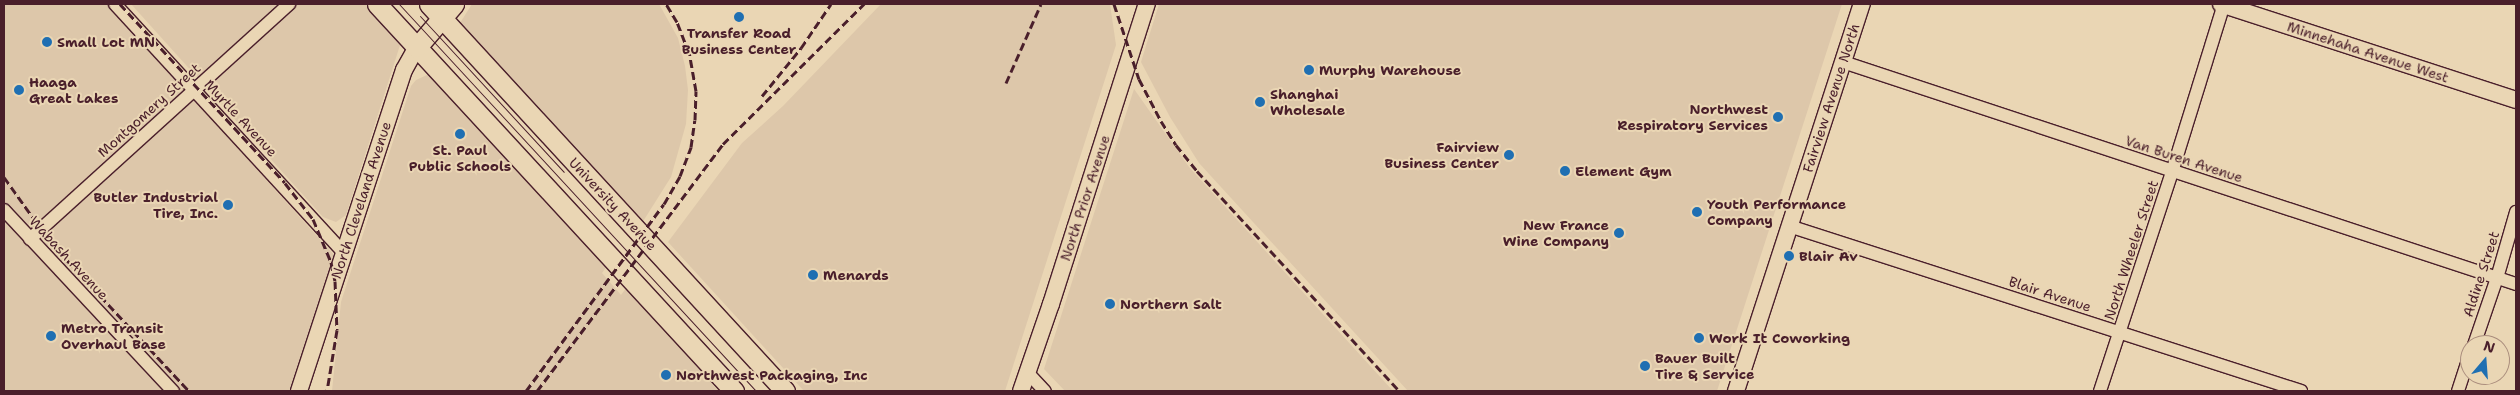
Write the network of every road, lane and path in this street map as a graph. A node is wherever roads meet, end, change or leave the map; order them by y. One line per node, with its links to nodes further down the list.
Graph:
1 (115, 4): 10 (street, Myrtle Avenue)
2 (289, 4): 10 (street, Montgomery Street)
3 (377, 4): 8 (main road)
4 (1147, 4): 22 (street, North Prior Avenue)
5 (1862, 4): 9 (street, Fairview Avenue North)
6 (2223, 4): 11 (street, Minnehaha Avenue West); 12 (street, North Wheeler Street)
7 (441, 8): 8 (main road, North Cleveland Avenue); 26 (main road, University Avenue)
8 (417, 47): 17 (street, North Cleveland Avenue); 25 (main road)
9 (1843, 62): 12 (street, Van Buren Avenue); 15 (street, Fairview Avenue North)
10 (194, 90): 16 (street, Montgomery Street); 17 (street, Myrtle Avenue)
11 (2516, 100)
12 (2172, 172): 18 (street, Van Buren Avenue); 20 (street, North Wheeler Street)
13 (4, 210): 16 (street, Wabash Avenue)
14 (2516, 212): 18 (street, Aldine Street)
15 (1789, 226): 20 (street, Blair Avenue); 29 (street, Fairview Avenue North)
16 (30, 239): 23 (street, Wabash Avenue)
17 (344, 253): 24 (street, North Cleveland Avenue)
18 (2497, 278): 19 (street, Van Buren Avenue); 21 (street, Aldine Street)
19 (2516, 284)
20 (2120, 333): 30 (street, North Wheeler Street); 31 (street, Blair Avenue)
21 (2477, 335)
22 (1027, 372): 27 (street, North Prior Avenue); 28 (street)
23 (173, 391)
24 (299, 391)
25 (734, 391)
26 (785, 391)
27 (1021, 391)
28 (1045, 391)
29 (1738, 391)
30 (2100, 391)
31 (2301, 391)

